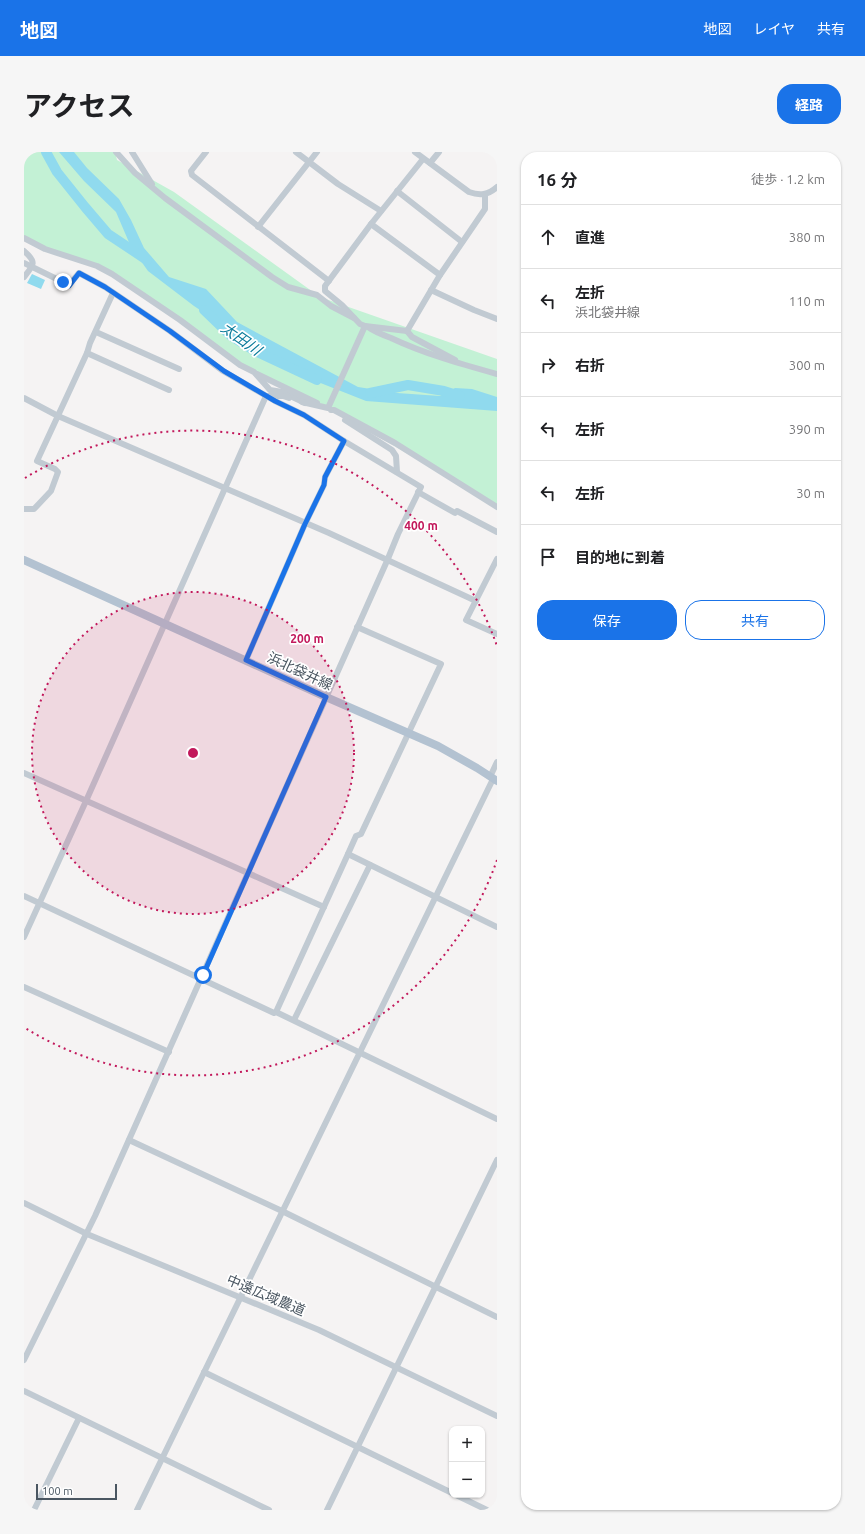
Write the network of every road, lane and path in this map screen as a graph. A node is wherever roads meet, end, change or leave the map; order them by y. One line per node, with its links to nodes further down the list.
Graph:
1 (116, 152): 12 (street)
2 (132, 152): 12 (street)
3 (206, 152): 17 (street)
4 (296, 152): 9 (street)
5 (317, 152): 9 (street)
6 (414, 152): 8 (street)
7 (439, 152): 10 (street)
8 (423, 159): 10 (street); 13 (street)
9 (309, 162): 15 (street); 17 (street)
10 (430, 164): 14 (street)
11 (497, 187): 14 (street)
12 (153, 188): 28 (street)
13 (397, 191): 15 (street); 19 (street)
14 (485, 195): 19 (street)
15 (381, 211): 16 (street)
16 (371, 224): 23 (street); 25 (street)
17 (258, 227): 25 (street)
18 (24, 238): 36 (street)
19 (462, 242): 23 (street)
20 (24, 251): 22 (street)
21 (24, 263): 22 (street)
22 (31, 268): 24 (street); 27 (street)
23 (440, 275): 26 (street)
24 (24, 276)
25 (329, 281): 28 (street)
26 (431, 290): 29 (street); 31 (street)
27 (113, 293): 32 (street); 39 (street)
28 (354, 318): 30 (street)
29 (497, 319)
30 (366, 327): 31 (street); 34 (street); 42 (street)
31 (408, 331): 34 (street)
32 (96, 332): 33 (street); 35 (street)
33 (87, 353): 38 (street); 43 (street)
34 (459, 363): 37 (street)
35 (179, 369)
36 (254, 372): 41 (street); 42 (street)
37 (497, 374)
38 (169, 390)
39 (266, 396): 41 (street); 44 (street); 46 (street)
40 (24, 398): 43 (street)
41 (305, 403): 42 (street)
42 (328, 407): 45 (street); 48 (street)
43 (58, 416): 46 (street); 49 (street)
44 (344, 441): 45 (street); 50 (street)
45 (397, 472): 47 (street)
46 (225, 488): 50 (street); 56 (street)
47 (418, 492): 51 (street); 54 (street)
48 (497, 507)
49 (24, 511)
50 (305, 524): 54 (street); 59 (street)
51 (497, 532)
52 (497, 559): 55 (street)
53 (24, 560): 56 (main road, 浜北袋井線)
54 (387, 561): 55 (street); 57 (street)
55 (476, 601): 58 (street)
56 (165, 623): 59 (main road, 浜北袋井線); 65 (street)
57 (357, 627): 60 (street); 61 (street)
58 (497, 634)
59 (246, 660): 60 (main road, 浜北袋井線)
60 (326, 697): 61 (main road, 浜北袋井線); 68 (street)
61 (409, 733): 64 (main road, 浜北袋井線); 66 (street)
62 (497, 762): 64 (street)
63 (24, 773): 65 (street)
64 (493, 779): 70 (street)
65 (86, 801): 68 (street); 71 (street)
66 (348, 854): 67 (street); 72 (street)
67 (370, 865): 70 (street); 78 (street)
68 (248, 873): 72 (street); 75 (street)
69 (24, 896): 71 (street)
70 (436, 897): 73 (street); 80 (street)
71 (39, 903): 74 (street); 75 (street)
72 (324, 907): 77 (street)
73 (497, 927)
74 (24, 937)
75 (202, 978): 77 (street); 79 (street)
76 (24, 987): 79 (street)
77 (276, 1012): 78 (street)
78 (294, 1020): 80 (street)
79 (169, 1052): 82 (street)
80 (360, 1053): 81 (street); 85 (street)
81 (497, 1119)
82 (129, 1140): 85 (street); 86 (street)
83 (497, 1160): 87 (street)
84 (24, 1203): 86 (street, 中遠広域農道)
85 (282, 1211): 87 (street); 88 (street)
86 (87, 1234): 88 (street, 中遠広域農道); 90 (street)
87 (436, 1286): 89 (street); 91 (street)
88 (240, 1297): 91 (street, 中遠広域農道); 92 (street)
89 (497, 1317)
90 (24, 1360)
91 (396, 1367): 94 (street, 中遠広域農道); 96 (street)
92 (204, 1372): 96 (street); 97 (street)
93 (24, 1391): 95 (street)
94 (497, 1416)
95 (79, 1418): 97 (street); 100 (street)
96 (358, 1447): 98 (street); 103 (street)
97 (162, 1458): 101 (street); 102 (street)
98 (449, 1492)
99 (462, 1498): 104 (street)
100 (34, 1510)
101 (137, 1510)
102 (270, 1510)
103 (328, 1510)
104 (487, 1510)

